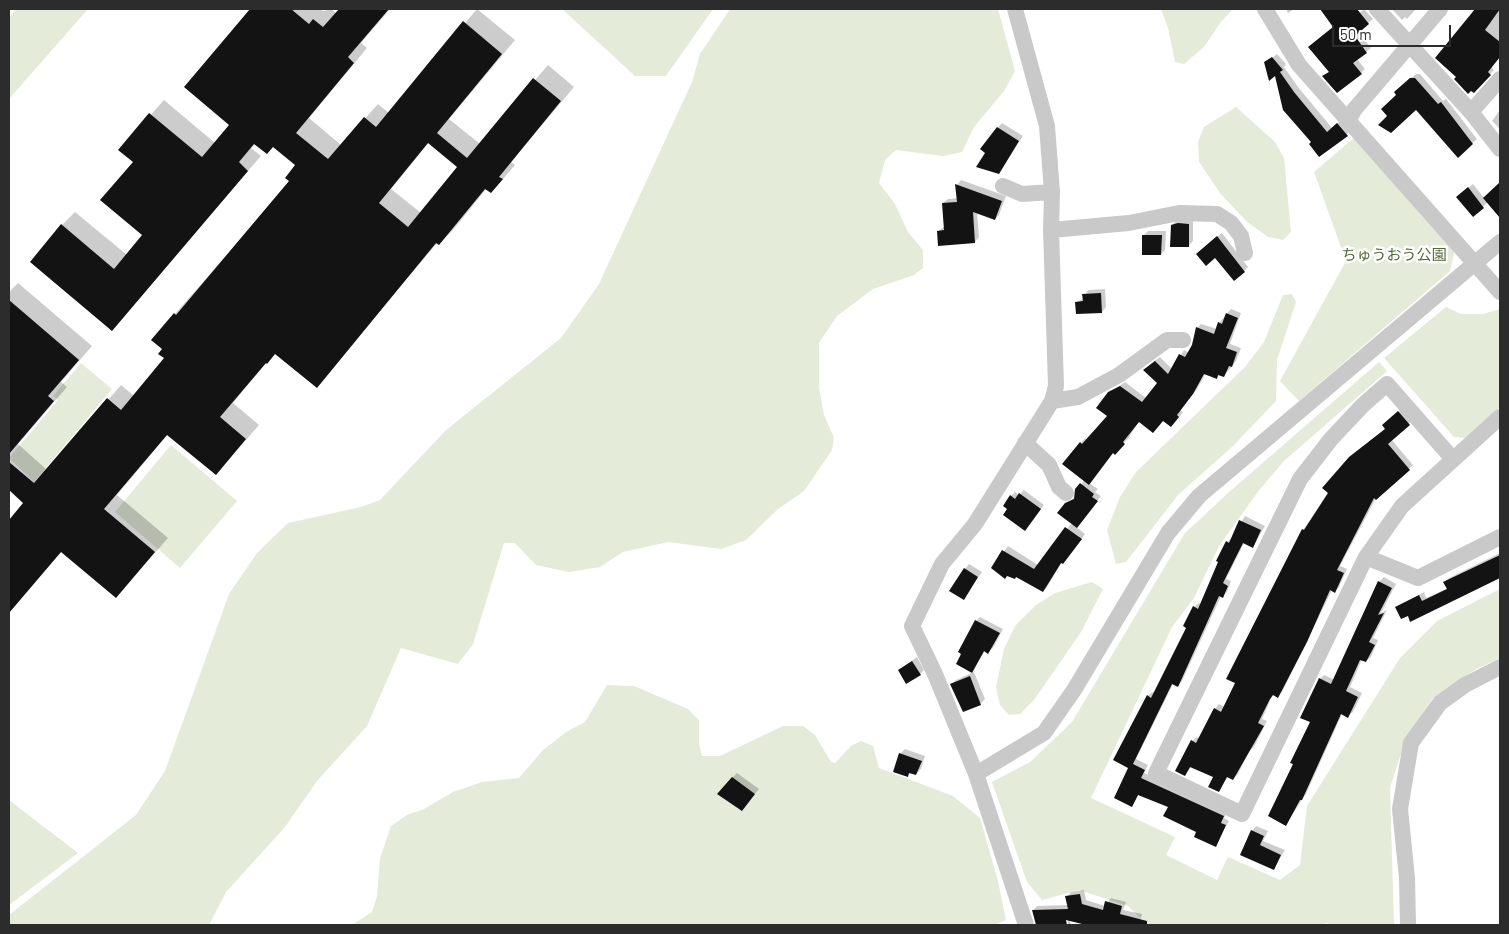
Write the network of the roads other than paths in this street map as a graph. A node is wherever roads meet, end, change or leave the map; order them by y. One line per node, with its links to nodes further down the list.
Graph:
1 (1014, 9): 11 (street)
2 (1265, 9): 8 (street)
3 (1377, 9): 5 (street)
4 (1440, 9): 5 (street)
5 (1409, 46): 7 (street); 8 (street)
6 (1500, 79): 7 (street)
7 (1471, 112): 9 (street)
8 (1349, 120): 15 (street)
9 (1500, 148)
10 (1003, 186): 11 (street)
11 (1052, 192): 12 (street)
12 (1051, 230): 14 (street); 18 (street)
13 (1500, 242): 15 (street)
14 (1245, 253)
15 (1476, 264): 16 (street); 26 (street)
16 (1500, 292)
17 (1182, 340): 18 (street)
18 (1052, 401): 20 (street)
19 (1500, 417): 21 (street)
20 (1025, 444): 22 (street); 26 (street)
21 (1452, 458): 24 (street); 24 (street)
22 (1066, 493)
23 (1500, 537): 24 (street)
24 (1366, 558)
25 (1500, 667): 28 (street)
26 (976, 774): 27 (street)
27 (1026, 925)
28 (1408, 925)

